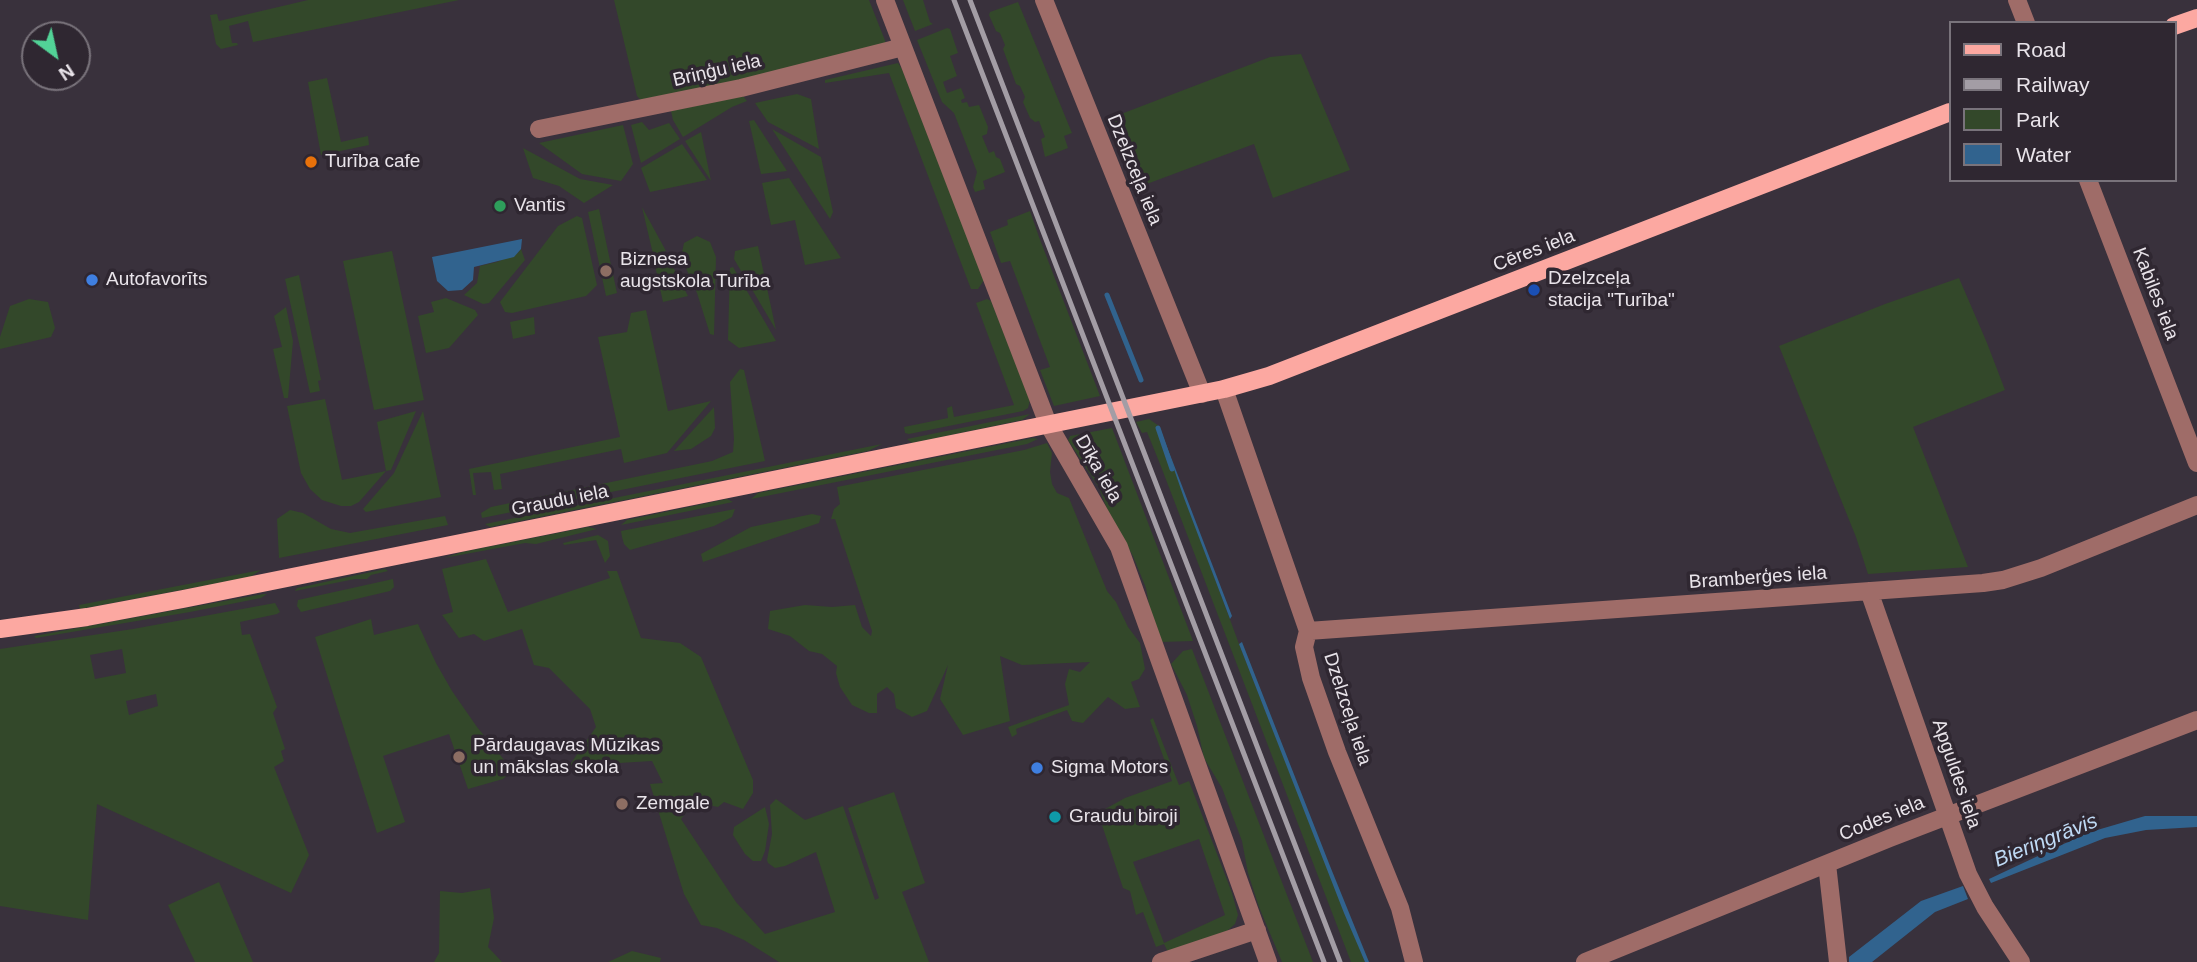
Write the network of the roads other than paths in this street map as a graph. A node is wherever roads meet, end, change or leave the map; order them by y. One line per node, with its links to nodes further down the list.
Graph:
1 (885, 0): 7 (street, Dīķa iela)
2 (1044, 0): 12 (street, Dzelzceļa iela)
3 (2017, 0): 5 (street)
4 (2197, 18): 6 (main road)
5 (2025, 21)
6 (2176, 25)
7 (903, 47): 9 (street, Briņģu iela); 14 (street, Dīķa iela)
8 (1948, 113): 11 (main road, Cēres iela)
9 (539, 129)
10 (2089, 182): 15 (street, Kabiles iela)
11 (1224, 389): 12 (main road, Cēres iela); 19 (street, Dzelzceļa iela)
12 (1202, 394): 13 (main road, Cēres iela)
13 (1127, 407): 14 (main road, Graudu iela)
14 (1048, 424): 18 (main road, Graudu iela); 23 (street, Dīķa iela)
15 (2197, 463)
16 (2197, 505): 17 (street, Bramberģes iela)
17 (1869, 591): 19 (street, Bramberģes iela); 21 (street, Apguldes iela)
18 (0, 629)
19 (1308, 631): 26 (street, Dzelzceļa iela)
20 (2197, 720): 21 (street, Codes iela)
21 (1949, 815): 22 (street, Codes iela); 29 (street, Apguldes iela)
22 (1827, 864): 27 (street, Codes iela); 28 (street)
23 (1257, 930): 24 (street); 25 (street, Dīķa iela)
24 (1161, 962)
25 (1268, 962)
26 (1414, 962)
27 (1585, 962)
28 (1838, 962)
29 (2021, 962)

